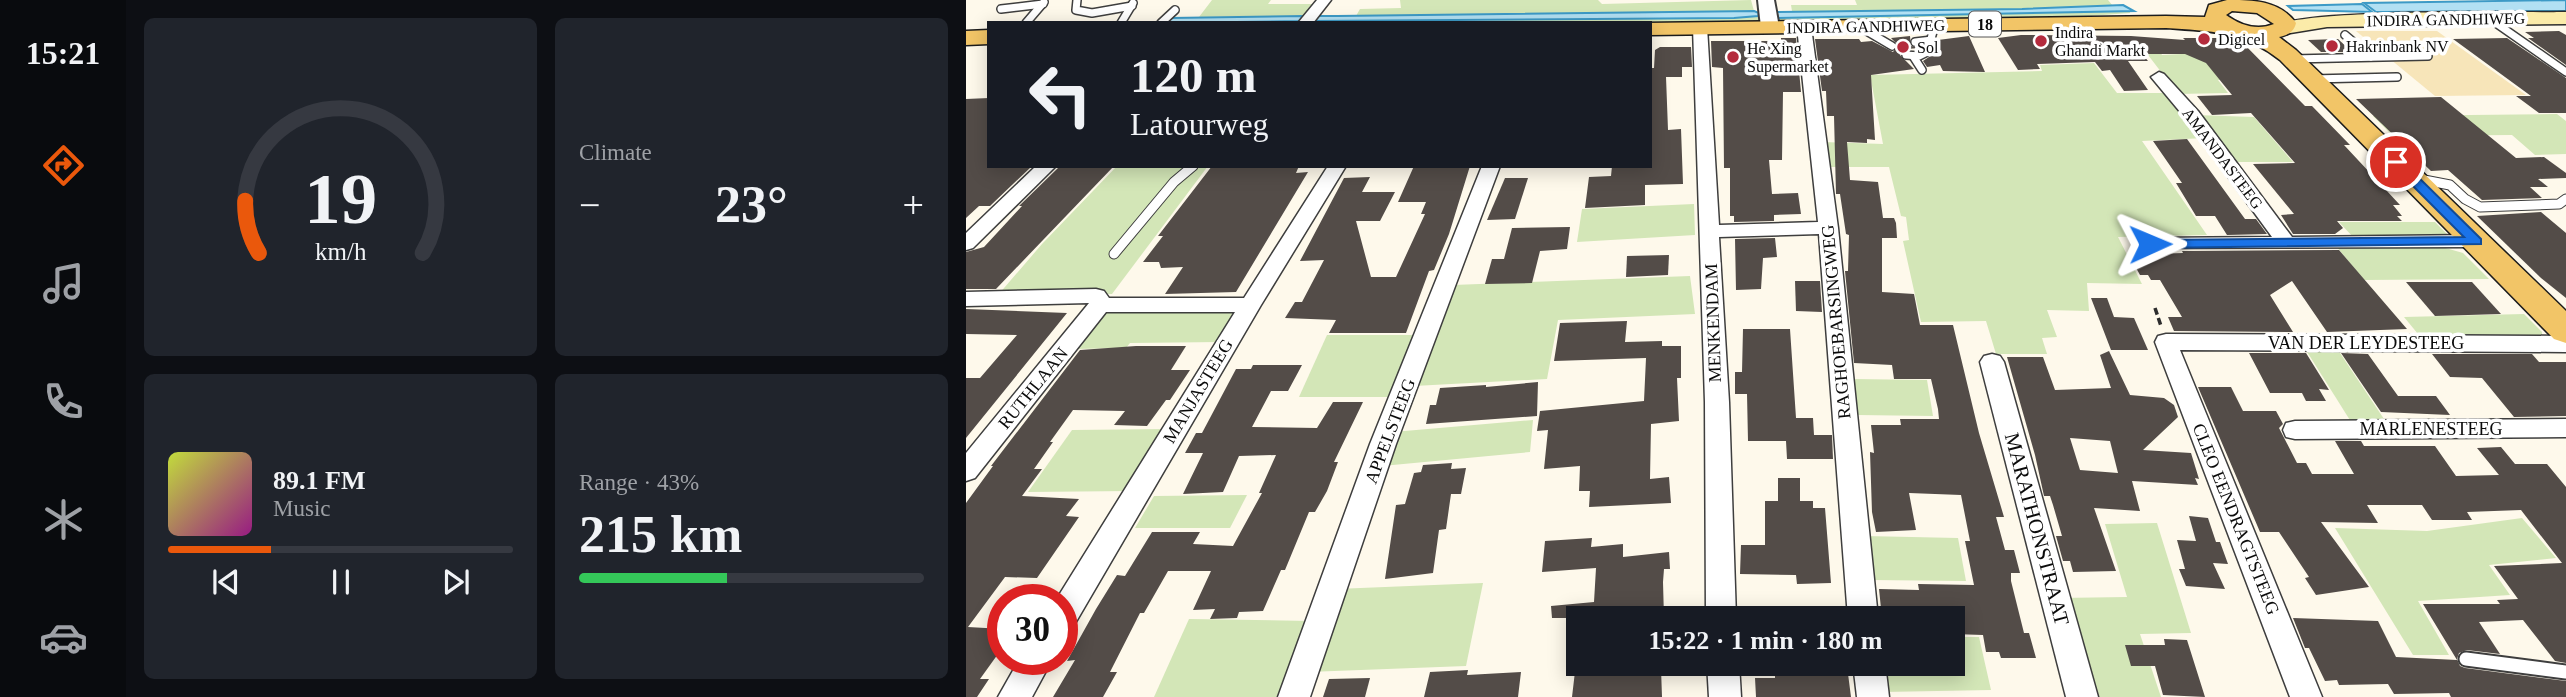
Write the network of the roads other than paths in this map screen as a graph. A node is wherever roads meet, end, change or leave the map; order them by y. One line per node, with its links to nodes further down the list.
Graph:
1 (1077, 0): 4 (lane)
2 (1324, 0): 14 (street)
3 (1044, 2): 5 (lane); 11 (lane)
4 (1133, 3): 12 (lane)
5 (1001, 9)
6 (2217, 9): 15 (main road); 15 (main road, INDIRA GANDHIWEG / 18); 24 (main road); 24 (main road)
7 (1172, 13): 13 (lane)
8 (1768, 14): 17 (main road, INDIRA GANDHIWEG / 18); 18 (main road, INDIRA GANDHIWEG / 18)
9 (2566, 18): 10 (main road, INDIRA GANDHIWEG)
10 (2490, 19): 24 (main road, INDIRA GANDHIWEG); 30 (lane)
11 (1028, 21)
12 (1123, 21)
13 (1163, 21)
14 (1307, 21)
15 (2123, 22): 23 (main road, INDIRA GANDHIWEG / 18); 24 (main road)
16 (1858, 26): 18 (main road, INDIRA GANDHIWEG / 18); 23 (main road, INDIRA GANDHIWEG / 18); 25 (lane)
17 (1700, 27): 19 (main road, INDIRA GANDHIWEG / 18); 40 (street, MENKENDAM)
18 (1804, 27): 39 (street, RAGHOEBARSINGWEG)
19 (1652, 28)
20 (2345, 34): 28 (lane)
21 (966, 37): 22 (main road)
22 (987, 37)
23 (1932, 37): 26 (lane); 29 (lane)
24 (2283, 38): 28 (lane); 32 (lane); 37 (main road)
25 (1892, 45)
26 (1917, 45)
27 (2428, 56): 28 (lane)
28 (2371, 57)
29 (1922, 70)
30 (2566, 72)
31 (2159, 77): 41 (street, AMANDASTEEG)
32 (2397, 77)
33 (1045, 168): 43 (street)
34 (1191, 168): 45 (lane)
35 (1336, 168): 48 (street, MANJASTEEG)
36 (1490, 168): 65 (street, APPELSTEEG)
37 (2413, 179): 38 (lane); 42 (main road)
38 (2566, 199)
39 (1828, 228): 40 (street); 58 (street, RAGHOEBARSINGWEG)
40 (1709, 231): 57 (street, MENKENDAM)
41 (2286, 242): 42 (street); 44 (street)
42 (2476, 242): 49 (main road)
43 (966, 244)
44 (2150, 244)
45 (1114, 254)
46 (966, 299): 47 (street)
47 (1100, 305): 48 (street); 55 (street, RUTHLAAN)
48 (1250, 305): 56 (street, MANJASTEEG)
49 (2566, 331)
50 (2166, 342): 51 (street, VAN DER LEYDESTEEG); 69 (street, CLEO EENDRAGTSTEEG)
51 (2566, 344)
52 (1992, 362): 68 (street, MARATHONSTRAAT)
53 (2566, 428): 54 (street, MARLENESTEEG)
54 (2295, 430)
55 (966, 471)
56 (1078, 590)
57 (1721, 606)
58 (1862, 606)
59 (2466, 659): 60 (lane)
60 (2566, 672)
61 (1028, 675): 64 (street)
62 (1724, 676): 66 (street)
63 (1871, 676): 67 (street)
64 (1014, 697)
65 (1294, 697)
66 (1725, 697)
67 (1873, 697)
68 (2082, 697)
69 (2306, 697)

